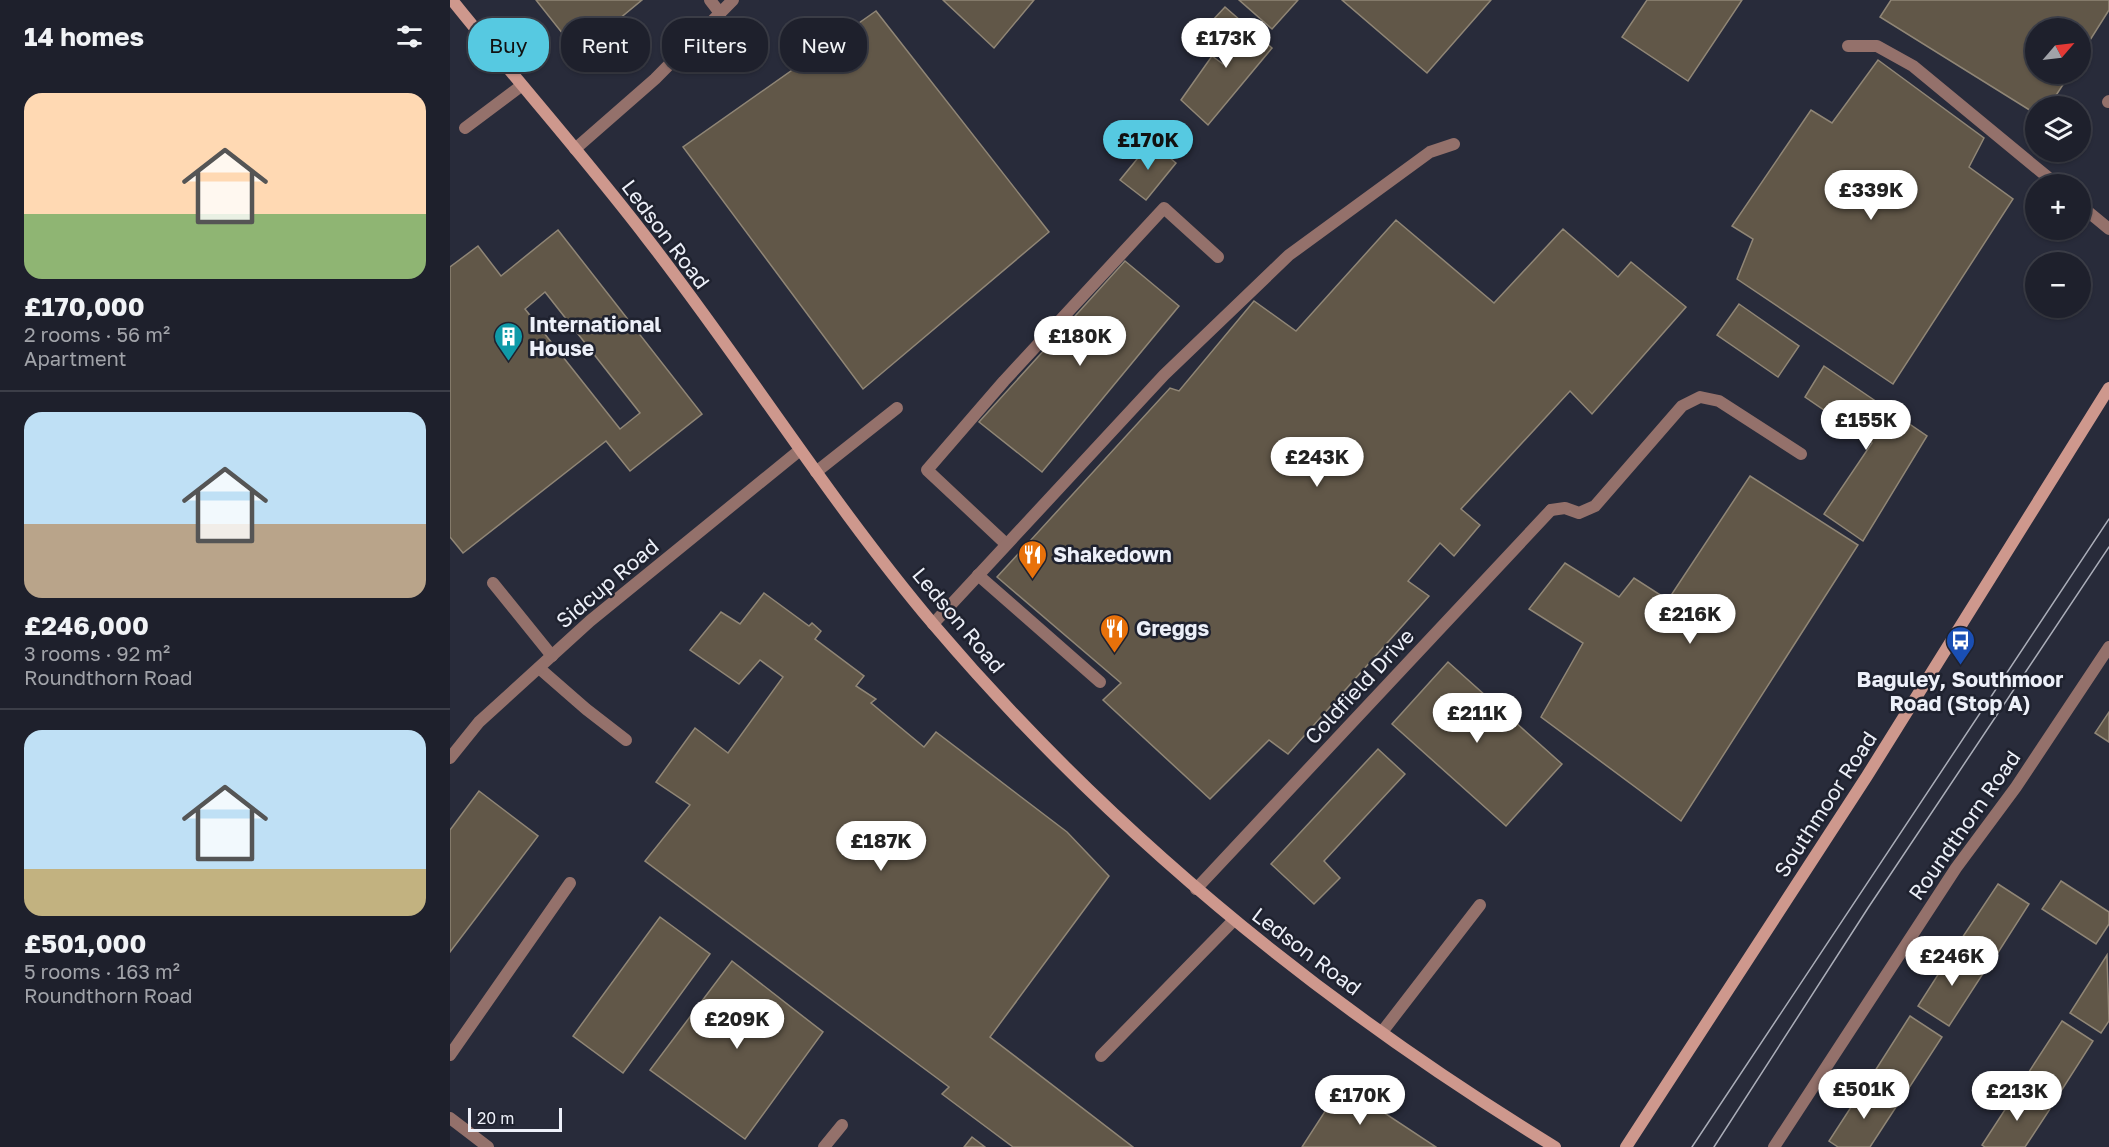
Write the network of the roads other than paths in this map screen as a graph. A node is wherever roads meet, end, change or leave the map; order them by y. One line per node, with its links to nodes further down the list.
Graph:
1 (452, 0): 6 (street, Ledson Road)
2 (710, 0): 4 (street)
3 (733, 0): 4 (street)
4 (720, 13): 9 (street)
5 (1848, 46): 10 (street)
6 (521, 86): 7 (street); 9 (street, Ledson Road)
7 (465, 128)
8 (1454, 144): 19 (street)
9 (574, 149): 16 (street, Ledson Road)
10 (2044, 174)
11 (2091, 214): 12 (street)
12 (2109, 229)
13 (1218, 257): 19 (street)
14 (2109, 388): 41 (street, Southmoor Road)
15 (897, 408): 18 (street)
16 (800, 450): 18 (street, Ledson Road); 24 (street, Sidcup Road)
17 (1802, 454): 30 (street, Coldfield Drive)
18 (816, 472): 22 (street, Ledson Road)
19 (1006, 544): 20 (street)
20 (978, 575): 22 (street); 26 (street)
21 (493, 583): 24 (street)
22 (933, 624): 30 (street, Ledson Road)
23 (2109, 647): 42 (street, Roundthorn Road)
24 (552, 656): 25 (street, Sidcup Road)
25 (539, 668): 27 (street); 28 (street, Sidcup Road)
26 (1100, 682)
27 (626, 740)
28 (450, 758)
29 (570, 883): 34 (street)
30 (1196, 889): 32 (street, Ledson Road)
31 (1480, 905): 33 (street)
32 (1234, 920): 33 (street, Ledson Road); 35 (street)
33 (1382, 1032): 40 (street, Ledson Road)
34 (450, 1055)
35 (1101, 1056)
36 (450, 1118): 38 (street)
37 (842, 1125): 39 (street)
38 (488, 1147)
39 (824, 1147)
40 (1555, 1147)
41 (1626, 1147)
42 (1774, 1147)

